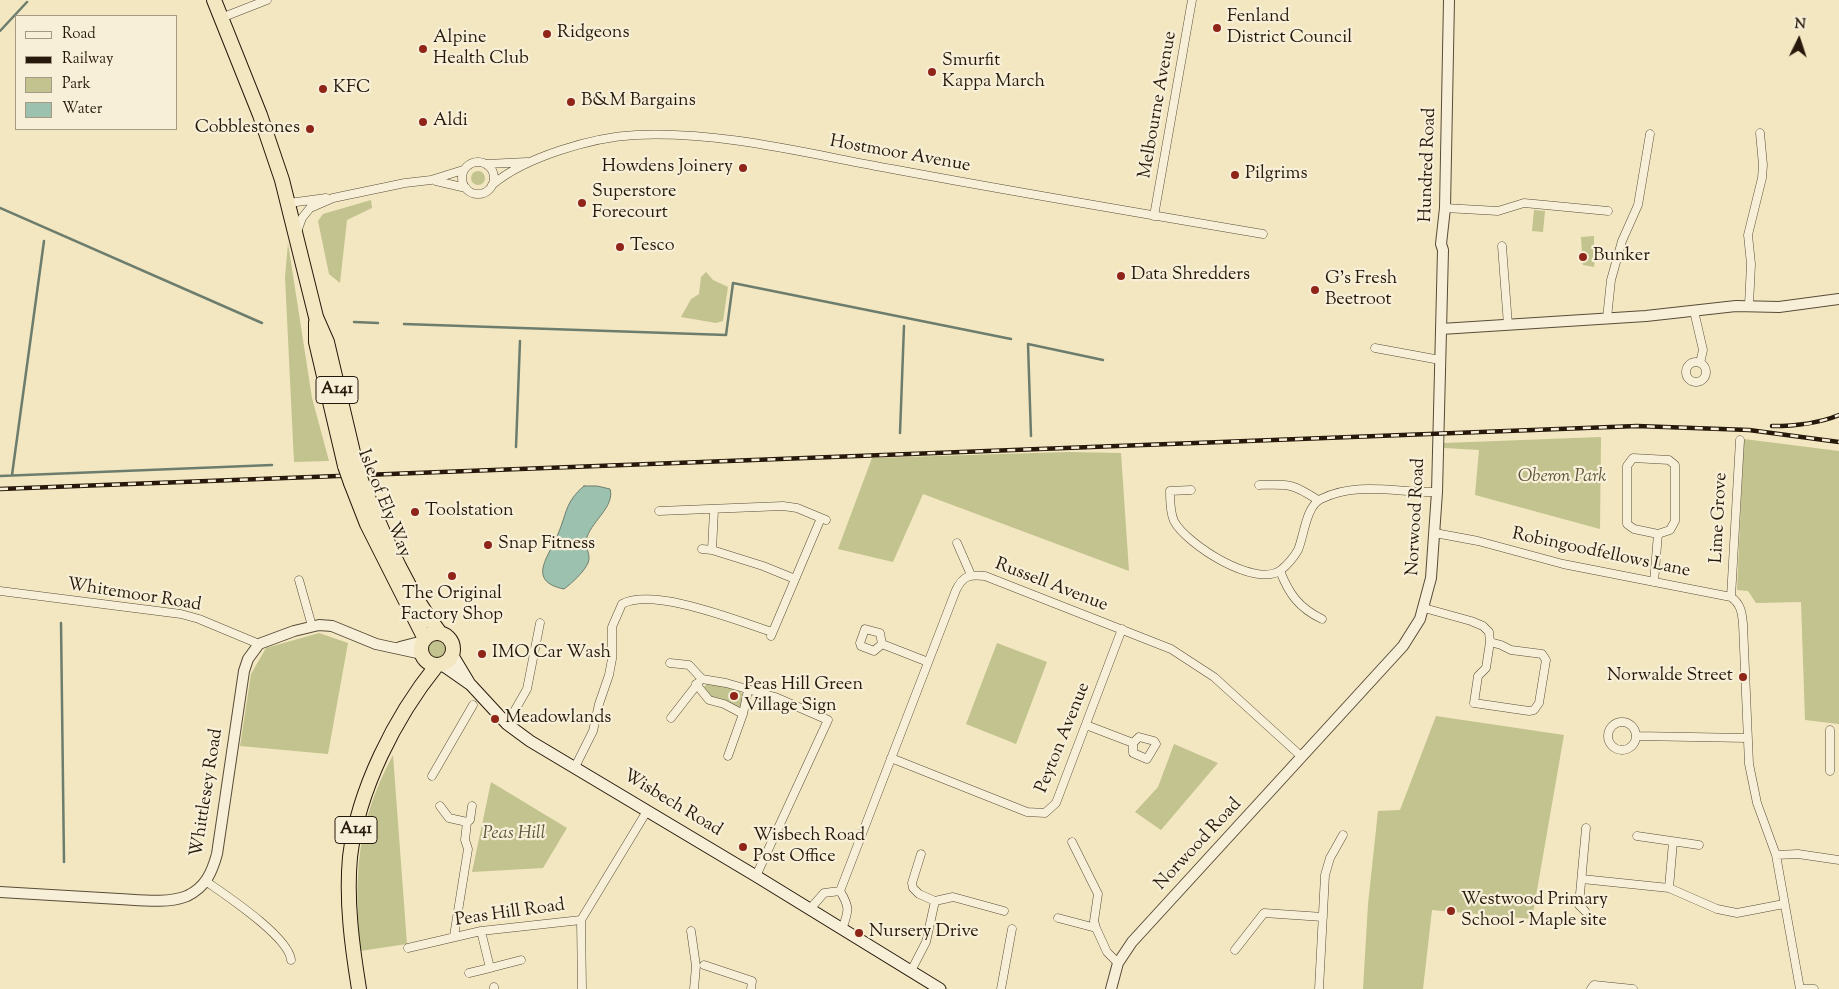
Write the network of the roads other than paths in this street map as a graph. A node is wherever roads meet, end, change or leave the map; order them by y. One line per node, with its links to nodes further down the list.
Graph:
1 (214, 0): 5 (highway, A141)
2 (267, 0): 5 (street)
3 (1192, 0): 18 (street, Melbourne Avenue)
4 (1449, 0): 16 (street, Hundred Road)
5 (221, 18): 15 (highway, Isle of Ely Way / A141)
6 (1760, 133): 23 (street)
7 (1650, 134): 25 (street)
8 (532, 162): 9 (street, Hostmoor Avenue); 12 (street, Hostmoor Avenue); 18 (street, Hostmoor Avenue)
9 (487, 164): 10 (street); 12 (street)
10 (464, 170): 11 (street); 13 (street)
11 (431, 180): 13 (street); 14 (street)
12 (492, 185): 13 (street)
13 (466, 188)
14 (333, 198): 15 (street); 19 (street)
15 (289, 203): 19 (highway, Isle of Ely Way / A141)
16 (1444, 208): 17 (street); 27 (street, Hundred Road)
17 (1608, 211)
18 (1154, 216): 20 (street, Hostmoor Avenue)
19 (297, 232): 32 (highway, Isle of Ely Way / A141, bridge)
20 (1263, 234)
21 (1502, 246): 26 (street)
22 (1839, 299): 23 (street)
23 (1749, 305): 24 (street)
24 (1694, 311): 25 (street); 30 (street)
25 (1606, 318): 26 (street)
26 (1508, 325): 27 (street)
27 (1440, 329): 29 (street, Norwood Road)
28 (1375, 348): 29 (street)
29 (1440, 360): 35 (street, Norwood Road)
30 (1700, 363)
31 (1740, 440): 50 (street, Lime Grove)
32 (357, 483): 56 (highway, Isle of Ely Way / A141); 60 (highway, Isle of Ely Way / A141)
33 (1259, 485): 36 (street)
34 (1191, 490): 44 (street)
35 (1437, 492): 36 (street); 39 (street, Norwood Road)
36 (1318, 500): 44 (street)
37 (714, 510): 38 (street); 43 (street); 46 (street)
38 (659, 511)
39 (1435, 533): 48 (street, Robingoodfellows Lane); 51 (street, Norwood Road)
40 (1658, 534): 40 (street); 48 (street)
41 (957, 543): 45 (street)
42 (702, 549): 43 (street)
43 (712, 550): 46 (street)
44 (1280, 571): 52 (street)
45 (972, 574): 55 (street, Russell Avenue); 62 (street, Russell Avenue)
46 (795, 579): 80 (street)
47 (299, 580): 54 (street)
48 (1654, 582): 50 (street, Robingoodfellows Lane)
49 (0, 591): 58 (street, Whitemoor Road)
50 (1731, 597): 74 (street)
51 (1424, 608): 57 (street); 78 (street, Norwood Road)
52 (1322, 619)
53 (540, 623): 70 (street)
54 (312, 626): 58 (street); 60 (street)
55 (1122, 629): 71 (street, Peyton Avenue); 78 (street, Russell Avenue)
56 (440, 634): 60 (highway); 61 (highway, A141)
57 (1490, 642): 57 (street)
58 (259, 644): 98 (street, Whittlesey Road)
59 (882, 644): 62 (street)
60 (429, 654): 61 (highway, A141); 65 (main road, Wisbech Road); 126 (highway, A141)
61 (452, 654): 65 (main road, Wisbech Road)
62 (928, 662): 79 (street, Russell Avenue)
63 (670, 663): 64 (street)
64 (699, 682): 66 (street); 68 (street); 69 (street)
65 (471, 685): 70 (main road, Wisbech Road)
66 (748, 690): 68 (street); 96 (street)
67 (473, 705): 82 (street)
68 (743, 714): 77 (street)
69 (671, 718)
70 (507, 724): 80 (main road, Wisbech Road)
71 (1086, 725): 75 (street); 79 (street, Peyton Avenue)
72 (1830, 730): 76 (street)
73 (1636, 736): 74 (street)
74 (1747, 738): 94 (street)
75 (1134, 743)
76 (1835, 754): 81 (street)
77 (728, 756)
78 (1302, 757): 120 (street, Norwood Road)
79 (891, 758): 100 (street, Russell Avenue)
80 (575, 766): 85 (main road, Wisbech Road)
81 (1830, 771)
82 (432, 776)
83 (440, 806): 86 (street)
84 (472, 806): 86 (street)
85 (647, 812): 96 (main road, Wisbech Road); 109 (street, Peas Hill Road)
86 (467, 822): 115 (street)
87 (1586, 828): 97 (street)
88 (1343, 835): 107 (street)
89 (1637, 836): 91 (street)
90 (1072, 842): 110 (street)
91 (1673, 842): 92 (street); 99 (street)
92 (1699, 845)
93 (921, 854): 102 (street)
94 (1776, 855): 95 (street); 103 (street)
95 (1839, 860)
96 (756, 876): 104 (main road, Wisbech Road)
97 (1582, 879): 99 (street); 106 (street)
98 (207, 882): 101 (street, Whittlesey Road); 118 (street)
99 (1669, 888): 103 (street)
100 (840, 891): 104 (street); 111 (street)
101 (0, 892)
102 (935, 901): 105 (street); 123 (street)
103 (1784, 904): 135 (street)
104 (810, 909): 111 (main road, Wisbech Road)
105 (1004, 911)
106 (1585, 911)
107 (1323, 917): 117 (street); 133 (street)
108 (1058, 918): 110 (street)
109 (581, 920): 113 (street, Peas Hill Road); 127 (street)
110 (1096, 928): 120 (street)
111 (842, 929): 123 (main road, Wisbech Road)
112 (1012, 929): 131 (street)
113 (481, 931): 115 (street, Peas Hill Road); 122 (street)
114 (691, 931): 128 (street)
115 (454, 936): 116 (street, Peas Hill Road)
116 (408, 948)
117 (1235, 950)
118 (292, 960)
119 (521, 960): 122 (street)
120 (1118, 963): 132 (street, Norwood Road)
121 (704, 965): 129 (street)
122 (490, 968): 124 (street)
123 (911, 971): 130 (main road, Wisbech Road)
124 (469, 973)
125 (1593, 987): 134 (street)
126 (359, 989)
127 (582, 989)
128 (694, 989)
129 (751, 989)
130 (940, 989)
131 (1001, 989)
132 (1111, 989)
133 (1319, 989)
134 (1634, 989)
135 (1801, 989): 136 (street)
136 (1814, 989)

